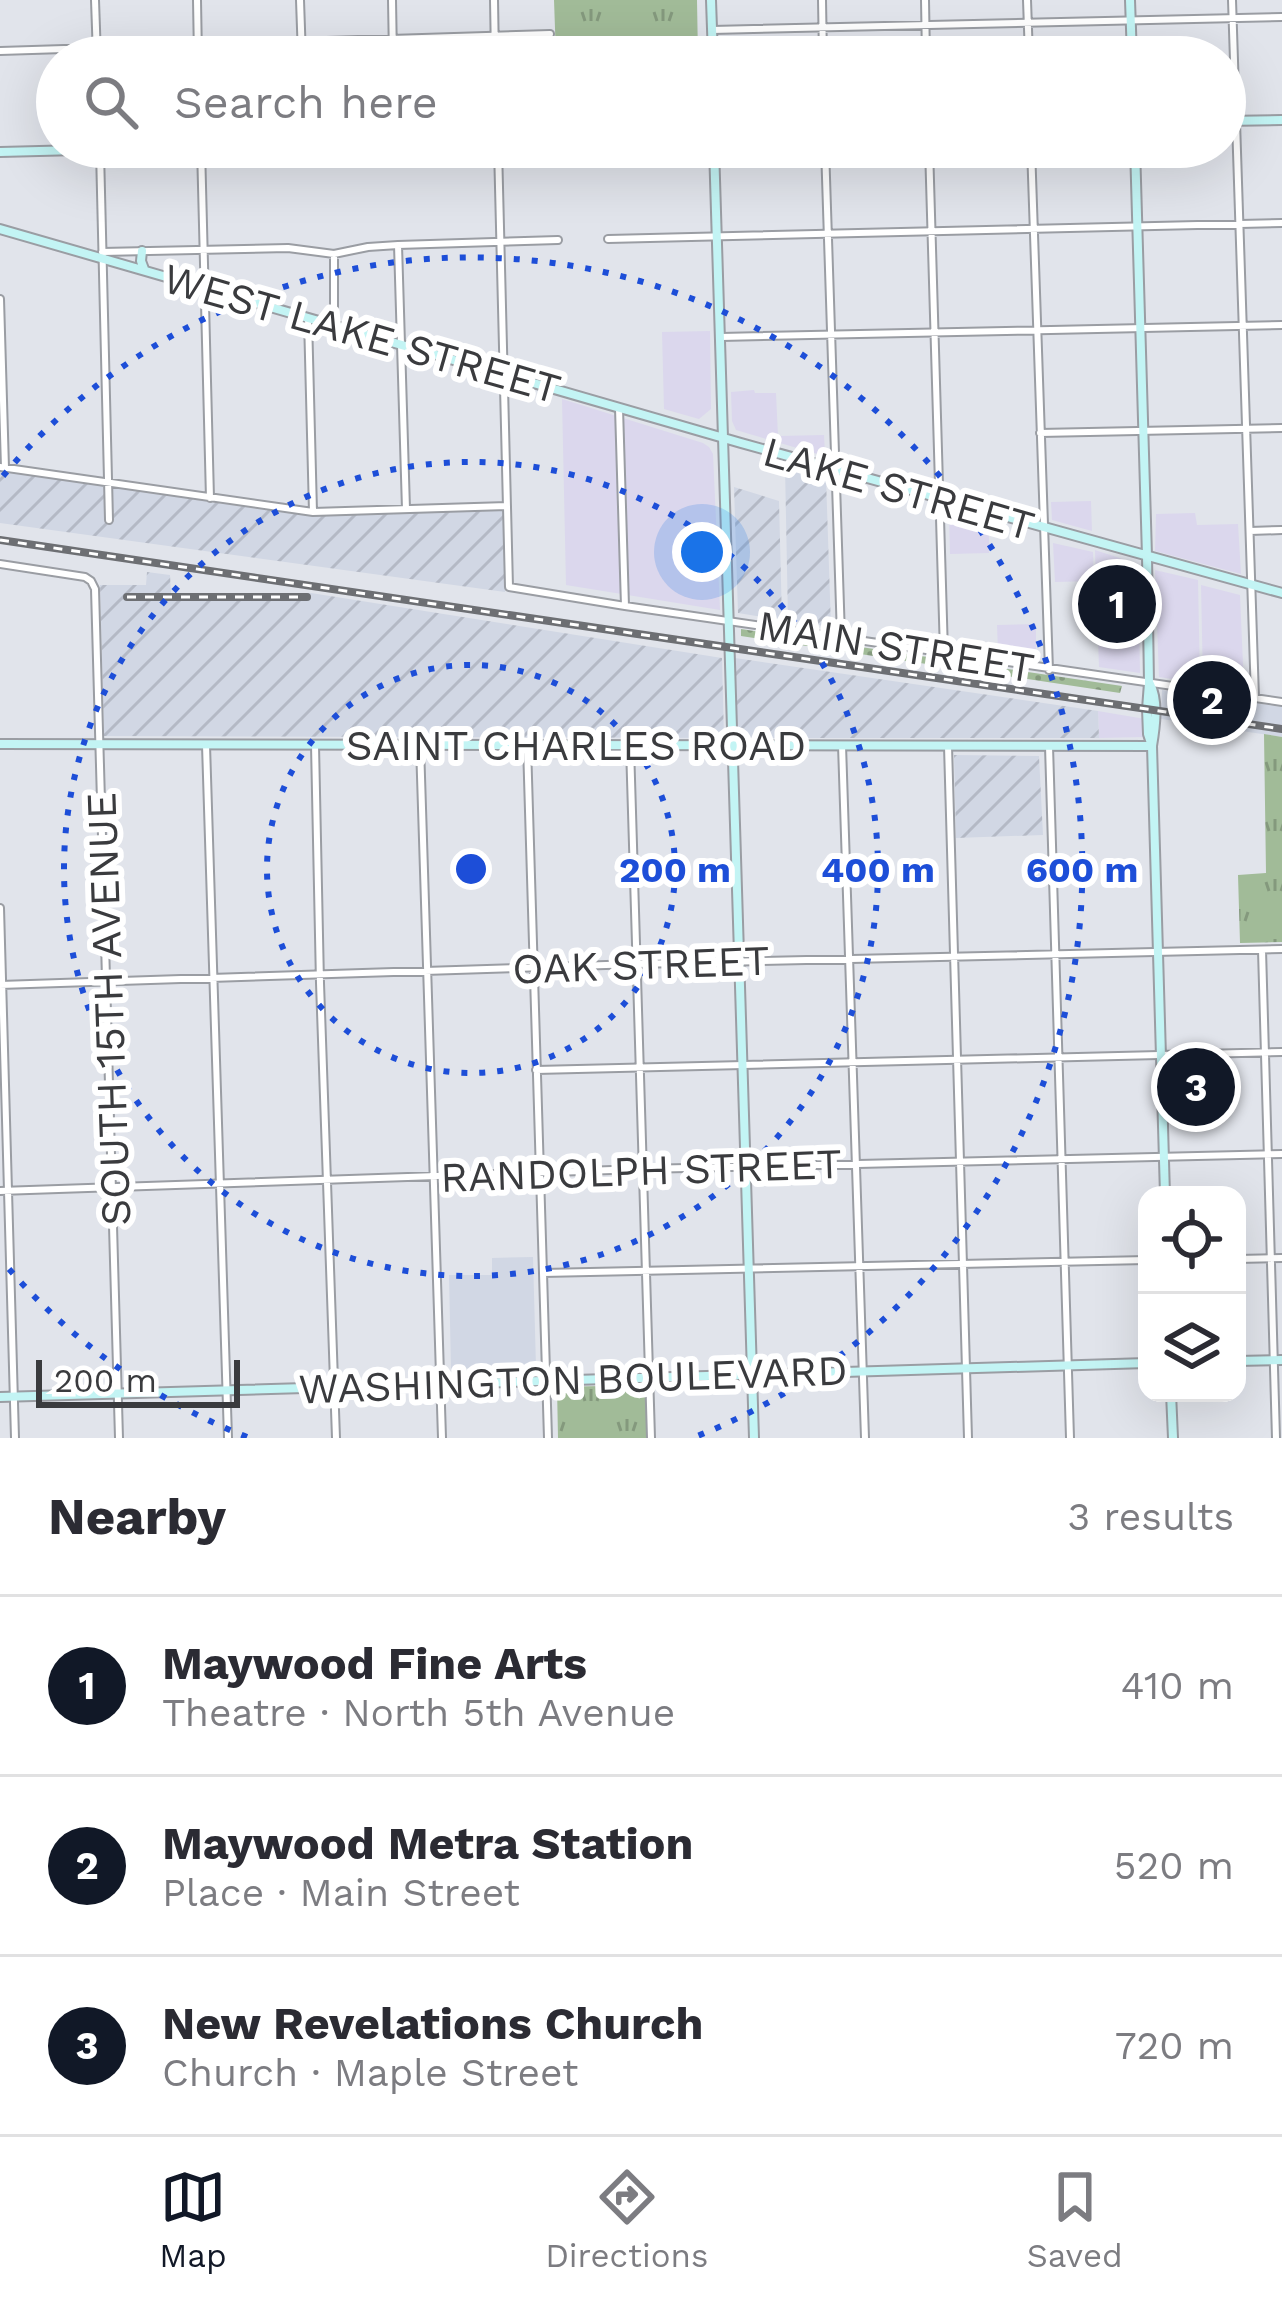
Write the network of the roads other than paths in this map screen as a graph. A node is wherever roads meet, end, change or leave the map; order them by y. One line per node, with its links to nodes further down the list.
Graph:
1 (95, 0): 20 (street)
2 (197, 0): 21 (street)
3 (300, 0): 22 (street)
4 (392, 0): 23 (street)
5 (494, 0): 24 (street)
6 (712, 0): 18 (street)
7 (822, 0): 17 (street)
8 (925, 0): 16 (street)
9 (1027, 0): 15 (street)
10 (1130, 0): 14 (street)
11 (1232, 0): 13 (street)
12 (1282, 17): 13 (street)
13 (1233, 18): 14 (street); 30 (street)
14 (1131, 21): 15 (street); 29 (street)
15 (1028, 23): 16 (street); 28 (street)
16 (925, 25): 17 (street); 27 (street)
17 (823, 28): 18 (street); 26 (street)
18 (712, 30): 25 (street)
19 (550, 34): 24 (street)
20 (96, 36)
21 (198, 36)
22 (301, 36)
23 (392, 36)
24 (495, 36)
25 (712, 36)
26 (823, 36)
27 (925, 36)
28 (1028, 36)
29 (1131, 36)
30 (1232, 36)
31 (0, 51): 32 (street)
32 (36, 52)
33 (1282, 120): 34 (street)
34 (1246, 121)
35 (36, 151): 36 (street)
36 (0, 152)
37 (100, 168): 60 (street)
38 (199, 168): 58 (street)
39 (498, 168): 56 (street)
40 (715, 168): 53 (street)
41 (826, 168): 52 (street)
42 (930, 168): 51 (street)
43 (1032, 168): 49 (street)
44 (1136, 168): 48 (street)
45 (1234, 168): 47 (street)
46 (1282, 223): 47 (street)
47 (1239, 224): 48 (street); 68 (street)
48 (1137, 226): 49 (street); 69 (street)
49 (1034, 228): 51 (street); 70 (street)
50 (0, 229): 60 (street, WEST LAKE STREET)
51 (932, 230): 52 (street); 71 (street)
52 (828, 233): 53 (street); 72 (street)
53 (718, 236): 54 (street); 73 (street)
54 (608, 239)
55 (557, 240): 56 (street)
56 (500, 241): 57 (street); 75 (street)
57 (398, 245): 61 (street); 74 (street)
58 (204, 249): 59 (street); 61 (street); 63 (street)
59 (142, 251): 60 (street); 62 (street)
60 (102, 254): 62 (street, WEST LAKE STREET); 84 (street)
61 (334, 254): 67 (street)
62 (144, 270): 63 (street, WEST LAKE STREET)
63 (205, 288): 65 (street, WEST LAKE STREET); 85 (street)
64 (0, 299): 82 (street)
65 (308, 318): 67 (street, WEST LAKE STREET); 89 (street)
66 (1282, 325): 68 (street)
67 (334, 326): 74 (street, WEST LAKE STREET)
68 (1242, 326): 69 (street); 78 (street)
69 (1140, 328): 70 (street); 79 (street)
70 (1037, 331): 71 (street); 80 (street)
71 (934, 333): 72 (street); 86 (street)
72 (831, 335): 73 (street); 83 (street)
73 (721, 338): 81 (street)
74 (401, 346): 75 (street, WEST LAKE STREET); 88 (street)
75 (504, 375): 76 (street, WEST LAKE STREET); 87 (street)
76 (619, 408): 81 (street, WEST LAKE STREET); 98 (street)
77 (1282, 428): 78 (street)
78 (1246, 429): 79 (street); 93 (street)
79 (1143, 431): 80 (street); 94 (street)
80 (1040, 433): 91 (street)
81 (724, 438): 83 (street, LAKE STREET); 99 (street)
82 (2, 467): 84 (street)
83 (836, 470): 86 (street, LAKE STREET); 100 (street)
84 (108, 483): 85 (street); 90 (street)
85 (210, 498): 89 (street)
86 (940, 499): 91 (street, LAKE STREET); 101 (street)
87 (508, 506): 88 (street); 98 (street, MAIN STREET)
88 (406, 509): 89 (street)
89 (314, 512)
90 (110, 520)
91 (1043, 528): 94 (street, LAKE STREET); 102 (street)
92 (1282, 530): 93 (street)
93 (1249, 531): 96 (street)
94 (1147, 556): 96 (street, LAKE STREET); 103 (street)
95 (0, 564): 107 (street, SOUTH 15TH AVENUE)
96 (1251, 586): 97 (street, LAKE STREET); 104 (street)
97 (1282, 593)
98 (625, 606): 99 (street, MAIN STREET)
99 (729, 620): 100 (street, MAIN STREET); 111 (street)
100 (841, 637): 101 (street, MAIN STREET)
101 (944, 653): 102 (street, MAIN STREET)
102 (1048, 670): 103 (street, MAIN STREET)
103 (1149, 683): 104 (street, MAIN STREET); 117 (street)
104 (1255, 698): 105 (street, MAIN STREET)
105 (1282, 702)
106 (0, 744): 107 (street, SAINT CHARLES ROAD)
107 (100, 745): 108 (street, SAINT CHARLES ROAD); 131 (street, SOUTH 15TH AVENUE)
108 (206, 745): 109 (street, SAINT CHARLES ROAD); 130 (street)
109 (315, 745): 110 (street, SAINT CHARLES ROAD); 129 (street)
110 (420, 745): 114 (street, SAINT CHARLES ROAD); 128 (street)
111 (733, 745): 112 (street, SAINT CHARLES ROAD); 115 (street, SAINT CHARLES ROAD); 125 (street)
112 (842, 745): 113 (street, SAINT CHARLES ROAD); 124 (street)
113 (949, 745): 116 (street, SAINT CHARLES ROAD); 123 (street)
114 (527, 746): 115 (street, SAINT CHARLES ROAD); 127 (street)
115 (630, 746): 126 (street)
116 (1048, 746): 117 (street, SAINT CHARLES ROAD); 122 (street)
117 (1151, 746): 121 (street)
118 (0, 908): 132 (street)
119 (1262, 949): 120 (street, OAK STREET); 121 (street, OAK STREET); 133 (street)
120 (1282, 949)
121 (1158, 952): 122 (street, OAK STREET); 135 (street)
122 (1055, 955): 123 (street, OAK STREET); 136 (street)
123 (955, 957): 124 (street, OAK STREET); 137 (street)
124 (851, 958): 125 (street, OAK STREET); 138 (street)
125 (738, 961): 126 (street, OAK STREET); 139 (street)
126 (637, 964): 127 (street, OAK STREET); 140 (street)
127 (534, 967): 128 (street, OAK STREET); 141 (street)
128 (427, 970): 129 (street, OAK STREET); 151 (street)
129 (320, 974): 130 (street, OAK STREET); 152 (street)
130 (214, 978): 131 (street, OAK STREET); 153 (street)
131 (105, 981): 132 (street, OAK STREET); 155 (street, SOUTH 15TH AVENUE)
132 (1, 985): 156 (street)
133 (1265, 1052): 134 (street); 135 (street); 142 (street)
134 (1282, 1052)
135 (1161, 1055): 136 (street); 144 (street)
136 (1058, 1057): 137 (street); 145 (street)
137 (957, 1060): 138 (street); 146 (street)
138 (854, 1062): 139 (street); 147 (street)
139 (743, 1065): 140 (street); 148 (street)
140 (640, 1067): 141 (street); 149 (street)
141 (536, 1070): 150 (street)
142 (1268, 1154): 143 (street, RANDOLPH STREET); 144 (street, RANDOLPH STREET); 158 (street)
143 (1282, 1154)
144 (1164, 1156): 145 (street, RANDOLPH STREET); 154 (street)
145 (1061, 1159): 146 (street, RANDOLPH STREET); 161 (street)
146 (959, 1161): 147 (street, RANDOLPH STREET); 162 (street)
147 (857, 1163): 148 (street, RANDOLPH STREET); 163 (street)
148 (746, 1166): 149 (street, RANDOLPH STREET); 164 (street)
149 (643, 1168): 150 (street, RANDOLPH STREET); 165 (street)
150 (539, 1172): 151 (street, RANDOLPH STREET); 166 (street)
151 (434, 1176): 152 (street, RANDOLPH STREET); 176 (street)
152 (327, 1180): 153 (street, RANDOLPH STREET); 177 (street)
153 (221, 1183): 155 (street, RANDOLPH STREET); 178 (street)
154 (1166, 1186)
155 (113, 1187): 156 (street, RANDOLPH STREET); 179 (street, SOUTH 15TH AVENUE)
156 (4, 1191): 180 (street)
157 (1246, 1258): 158 (street)
158 (1271, 1258): 159 (street); 167 (street)
159 (1282, 1258)
160 (1138, 1260): 161 (street)
161 (1064, 1262): 162 (street); 170 (street)
162 (962, 1264): 163 (street); 171 (street)
163 (860, 1267): 164 (street); 172 (street)
164 (749, 1269): 165 (street); 173 (street)
165 (646, 1271): 166 (street); 174 (street)
166 (543, 1274): 175 (street)
167 (1278, 1360): 168 (street); 195 (street)
168 (1246, 1361)
169 (1138, 1363): 170 (street, WASHINGTON BOULEVARD)
170 (1068, 1365): 171 (street, WASHINGTON BOULEVARD); 193 (street)
171 (966, 1367): 172 (street, WASHINGTON BOULEVARD); 192 (street)
172 (863, 1370): 173 (street, WASHINGTON BOULEVARD); 191 (street)
173 (752, 1373): 174 (street, WASHINGTON BOULEVARD); 190 (street)
174 (649, 1376): 175 (street, WASHINGTON BOULEVARD); 189 (street)
175 (546, 1379): 176 (street, WASHINGTON BOULEVARD); 188 (street)
176 (440, 1383): 177 (street, WASHINGTON BOULEVARD); 187 (street)
177 (334, 1386): 178 (street, WASHINGTON BOULEVARD); 186 (street)
178 (226, 1388): 179 (street, WASHINGTON BOULEVARD); 185 (street)
179 (118, 1393): 180 (street, WASHINGTON BOULEVARD); 184 (street, SOUTH 15TH AVENUE)
180 (14, 1396): 181 (street, WASHINGTON BOULEVARD); 183 (street)
181 (0, 1397)
182 (1171, 1402): 194 (street)
183 (15, 1438)
184 (119, 1438)
185 (228, 1438)
186 (336, 1438)
187 (442, 1438)
188 (548, 1438)
189 (651, 1438)
190 (754, 1438)
191 (865, 1438)
192 (968, 1438)
193 (1070, 1438)
194 (1173, 1438)
195 (1276, 1438)

